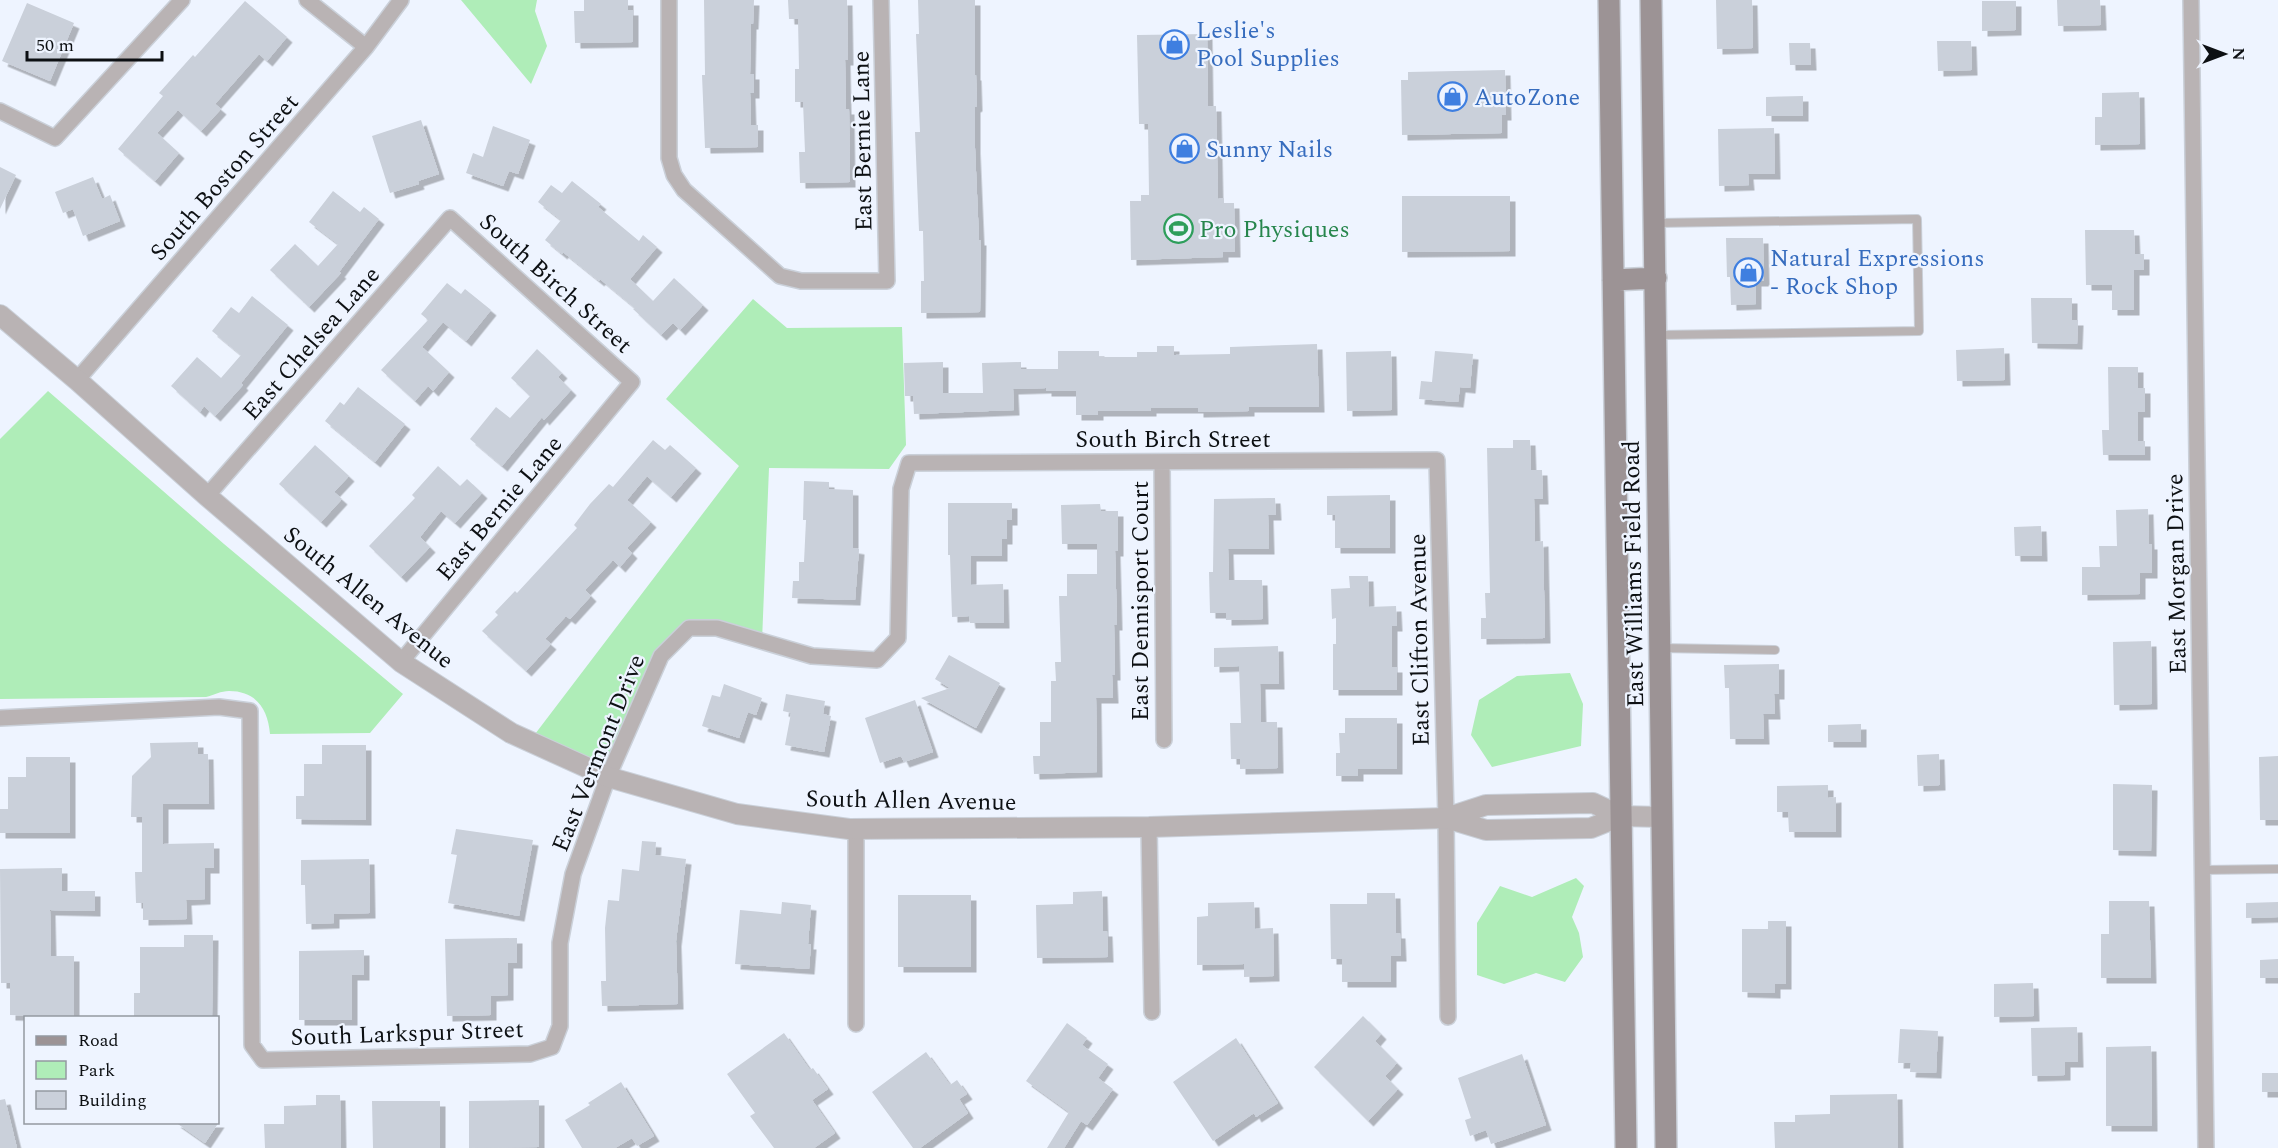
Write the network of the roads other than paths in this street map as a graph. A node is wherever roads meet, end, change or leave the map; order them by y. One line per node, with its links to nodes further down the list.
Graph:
1 (182, 0): 10 (street)
2 (308, 0): 9 (street)
3 (401, 0): 9 (street, South Boston Street)
4 (669, 0): 5 (street, East Bernie Lane)
5 (881, 0)
6 (1609, 0): 14 (main road, East Williams Field Road)
7 (1651, 0): 12 (main road, East Williams Field Road)
8 (2191, 0): 35 (street, East Morgan Drive)
9 (366, 48): 17 (street, South Boston Street)
10 (0, 111)
11 (450, 218): 18 (street, South Birch Street); 21 (street, East Chelsea Lane)
12 (1656, 223): 13 (main road, East Williams Field Road); 16 (lane)
13 (1656, 278): 14 (main road); 16 (main road, East Williams Field Road)
14 (1613, 280): 29 (main road, East Williams Field Road)
15 (0, 315): 17 (street, South Allen Avenue)
16 (1656, 335): 23 (main road, East Williams Field Road)
17 (77, 380): 21 (street, South Allen Avenue)
18 (632, 382): 25 (street, East Bernie Lane)
19 (1437, 460): 20 (street, South Birch Street); 31 (street, East Clifton Avenue)
20 (1162, 462): 22 (street, South Birch Street); 27 (street, East Dennisport Court)
21 (207, 496): 25 (street, South Allen Avenue)
22 (690, 628): 28 (street, East Vermont Drive)
23 (1658, 648): 24 (lane); 30 (main road, East Williams Field Road)
24 (1775, 650)
25 (401, 662): 28 (street, South Allen Avenue)
26 (0, 718): 39 (street, South Larkspur Street)
27 (1164, 740)
28 (608, 777): 33 (street, South Allen Avenue); 39 (street, East Vermont Drive)
29 (1621, 816): 30 (street, South Allen Avenue); 31 (street, South Allen Avenue); 40 (main road, East Williams Field Road)
30 (1661, 817): 41 (main road, East Williams Field Road)
31 (1446, 818): 32 (street, South Allen Avenue); 37 (street, East Clifton Avenue)
32 (1149, 827): 33 (street, South Allen Avenue); 36 (street)
33 (856, 829): 38 (street)
34 (2278, 869): 35 (lane)
35 (2203, 870): 42 (street, East Morgan Drive)
36 (1152, 1012)
37 (1448, 1017)
38 (856, 1024)
39 (552, 1047)
40 (1626, 1148)
41 (1666, 1148)
42 (2206, 1148)

